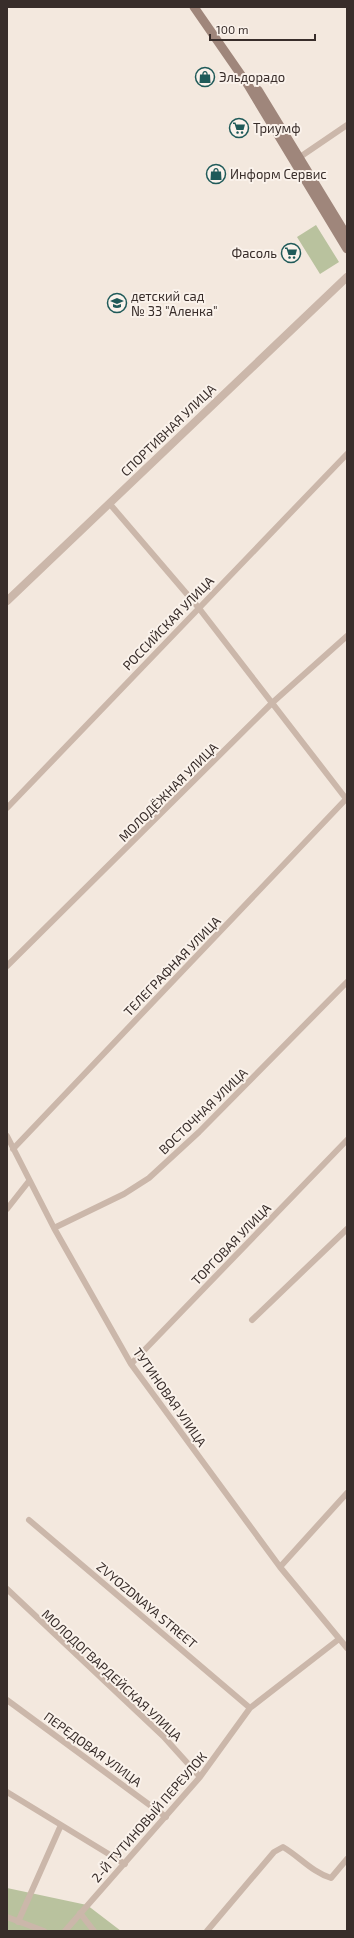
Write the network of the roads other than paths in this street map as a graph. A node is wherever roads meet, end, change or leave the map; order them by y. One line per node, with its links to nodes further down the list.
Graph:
1 (194, 7): 6 (main road)
2 (201, 7): 4 (main road)
3 (347, 125): 4 (street)
4 (300, 157): 5 (main road)
5 (347, 236)
6 (347, 249)
7 (347, 277): 9 (street, СПОРТИВНАЯ УЛИЦА)
8 (347, 454): 11 (street, РОССИЙСКАЯ УЛИЦА)
9 (109, 503): 10 (street, СПОРТИВНАЯ УЛИЦА); 11 (street)
10 (7, 601)
11 (198, 607): 13 (street); 15 (street, РОССИЙСКАЯ УЛИЦА)
12 (347, 636): 13 (street, МОЛОДЁЖНАЯ УЛИЦА)
13 (272, 703): 14 (street); 16 (street, МОЛОДЁЖНАЯ УЛИЦА)
14 (347, 799): 20 (street, ТЕЛЕГРАФНАЯ УЛИЦА)
15 (7, 808)
16 (7, 966)
17 (347, 982): 23 (street, ВОСТОЧНАЯ УЛИЦА)
18 (7, 1136): 20 (street, ТУТИНОВАЯ УЛИЦА)
19 (347, 1140): 26 (street, ТОРГОВАЯ УЛИЦА)
20 (13, 1149): 21 (street, ТУТИНОВАЯ УЛИЦА)
21 (29, 1181): 22 (street); 23 (street, ТУТИНОВАЯ УЛИЦА)
22 (7, 1209)
23 (54, 1228): 26 (street, ТУТИНОВАЯ УЛИЦА)
24 (347, 1229): 25 (street)
25 (252, 1320)
26 (131, 1364): 29 (street, ТУТИНОВАЯ УЛИЦА)
27 (347, 1493): 29 (street)
28 (29, 1520): 34 (street, ZVYOZDNAYA STREET)
29 (280, 1567): 31 (street, ТУТИНОВАЯ УЛИЦА)
30 (7, 1589): 35 (street, МОЛОДОГВАРДЕЙСКАЯ УЛИЦА)
31 (339, 1639): 32 (street, ТУТИНОВАЯ УЛИЦА); 34 (street, 2-Й ТУТИНОВЫЙ ПЕРЕУЛОК)
32 (347, 1648)
33 (7, 1700): 37 (street, ПЕРЕДОВАЯ УЛИЦА)
34 (250, 1708): 35 (street, 2-Й ТУТИНОВЫЙ ПЕРЕУЛОК)
35 (200, 1777): 37 (street, 2-Й ТУТИНОВЫЙ ПЕРЕУЛОК)
36 (7, 1792): 38 (street)
37 (166, 1817): 40 (street, 2-Й ТУТИНОВЫЙ ПЕРЕУЛОК)
38 (61, 1825): 40 (street); 43 (street)
39 (347, 1859): 47 (street)
40 (125, 1864): 41 (street, 2-Й ТУТИНОВЫЙ ПЕРЕУЛОК)
41 (80, 1913): 45 (street, 2-Й ТУТИНОВЫЙ ПЕРЕУЛОК); 46 (street)
42 (7, 1917): 43 (street)
43 (18, 1922): 44 (street)
44 (44, 1931)
45 (65, 1931)
46 (94, 1931)
47 (207, 1931)

